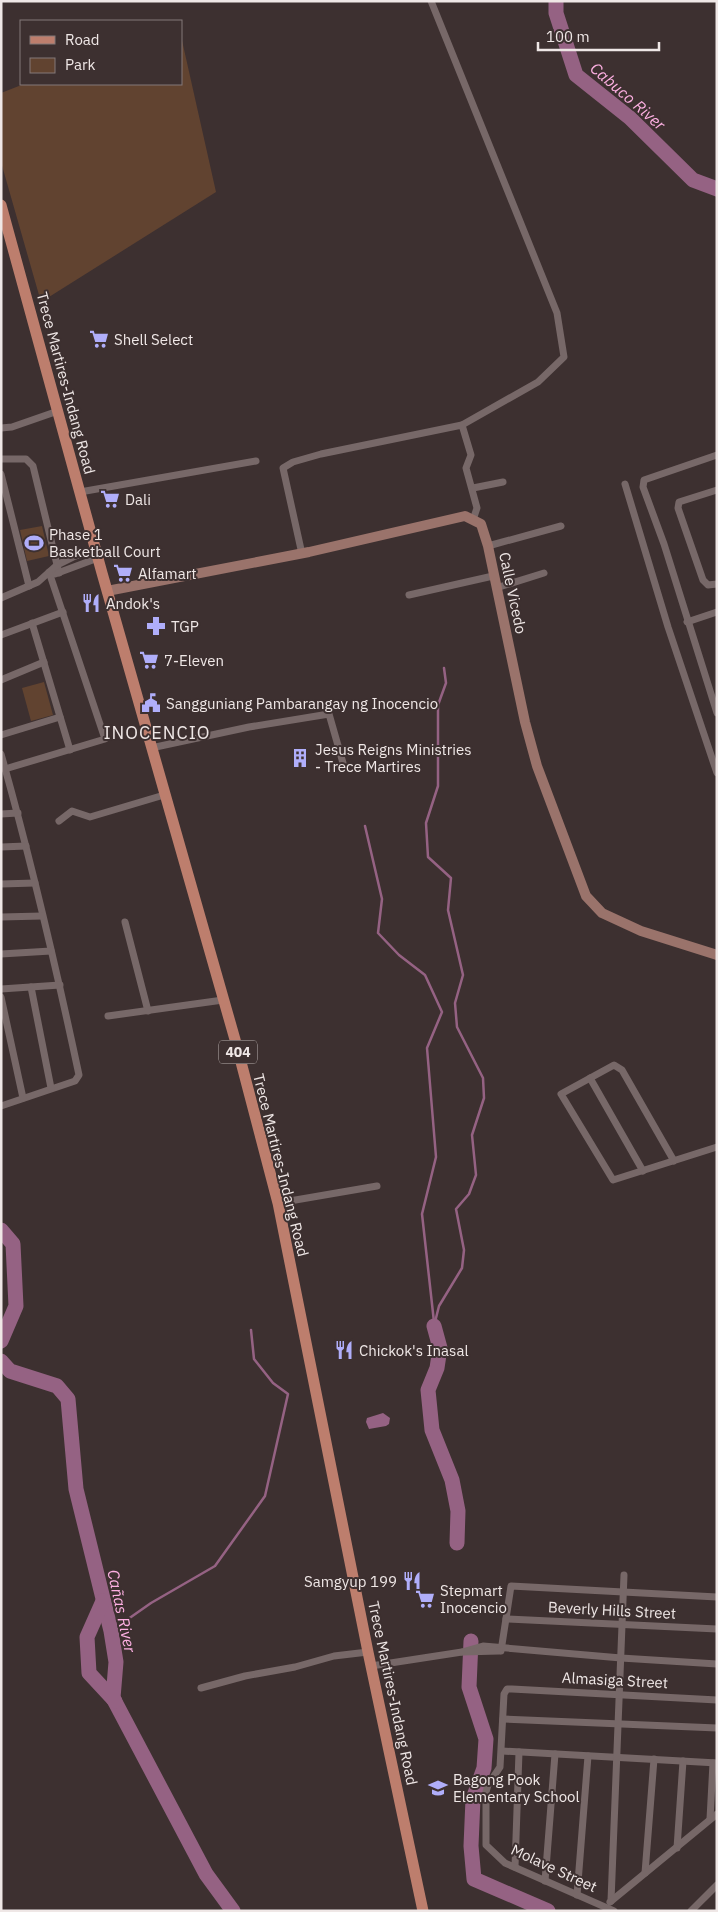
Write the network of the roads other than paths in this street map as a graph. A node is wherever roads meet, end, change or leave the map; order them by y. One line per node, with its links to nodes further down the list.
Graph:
1 (431, 1): 4 (street)
2 (1, 205): 3 (main road, Trece Martires-Indang Road / 404)
3 (58, 411): 5 (street); 14 (main road, Trece Martires-Indang Road / 404)
4 (462, 424): 12 (street); 19 (street)
5 (1, 428)
6 (717, 455): 32 (street)
7 (1, 459): 20 (street)
8 (256, 461): 14 (street)
9 (1, 474): 25 (street)
10 (503, 482): 12 (street)
11 (625, 484): 45 (street)
12 (473, 488): 15 (street)
13 (717, 490): 24 (street)
14 (80, 492): 18 (main road, Trece Martires-Indang Road / 404)
15 (473, 520): 17 (street, Calle Vicedo); 19 (street)
16 (561, 526): 17 (street)
17 (488, 546): 23 (street, Calle Vicedo)
18 (96, 554): 20 (street); 20 (street); 27 (main road, Trece Martires-Indang Road / 404)
19 (302, 554): 27 (street)
20 (58, 569): 22 (street)
21 (544, 573): 26 (street)
22 (48, 575): 25 (street); 30 (street)
23 (493, 576): 26 (street, Calle Vicedo); 28 (street)
24 (717, 584)
25 (29, 586): 29 (street)
26 (496, 588): 60 (street, Calle Vicedo)
27 (107, 591): 40 (main road, Trece Martires-Indang Road / 404)
28 (409, 595)
29 (1, 598)
30 (63, 612): 33 (street); 41 (street)
31 (717, 612): 32 (street)
32 (688, 622): 37 (street)
33 (32, 623): 34 (street); 35 (street)
34 (1, 635)
35 (44, 662): 36 (street); 38 (street)
36 (1, 680)
37 (717, 713)
38 (60, 717): 39 (street); 41 (street)
39 (1, 735)
40 (151, 748): 43 (street); 47 (main road, Trece Martires-Indang Road / 404)
41 (70, 750): 44 (street)
42 (1, 754): 44 (street)
43 (343, 763)
44 (5, 769): 46 (street)
45 (716, 769)
46 (5, 779): 48 (street)
47 (164, 796): 50 (street); 65 (main road, Trece Martires-Indang Road / 404)
48 (18, 813): 49 (street); 51 (street)
49 (1, 814)
50 (59, 821)
51 (26, 846): 52 (street); 53 (street)
52 (1, 848)
53 (35, 883): 54 (street); 55 (street)
54 (1, 884)
55 (42, 916): 56 (street); 58 (street)
56 (1, 917)
57 (125, 922): 66 (street)
58 (52, 951): 59 (street); 61 (street)
59 (1, 954)
60 (717, 955)
61 (60, 985): 62 (street); 69 (street)
62 (31, 987): 63 (street); 69 (street)
63 (1, 989)
64 (1, 996): 70 (street)
65 (223, 1000): 66 (street); 76 (main road, Trece Martires-Indang Road / 404)
66 (148, 1011): 67 (street)
67 (108, 1016)
68 (590, 1078): 73 (street); 74 (street); 74 (street)
69 (51, 1088): 70 (street)
70 (23, 1098): 71 (street)
71 (1, 1106)
72 (717, 1147): 73 (street)
73 (674, 1161): 74 (street)
74 (643, 1171)
75 (377, 1186): 76 (street)
76 (278, 1203): 84 (main road, Trece Martires-Indang Road / 404)
77 (624, 1575): 78 (street)
78 (624, 1593): 79 (street); 80 (street); 81 (street)
79 (717, 1596)
80 (506, 1619): 81 (street, Beverly Hills Street); 83 (street)
81 (622, 1624): 82 (street, Beverly Hills Street); 85 (street)
82 (717, 1629)
83 (501, 1649): 85 (street); 87 (street)
84 (368, 1652): 87 (main road, Trece Martires-Indang Road / 404); 88 (street)
85 (621, 1658): 86 (street); 89 (street)
86 (717, 1664)
87 (371, 1666): 112 (main road, Trece Martires-Indang Road / 404)
88 (201, 1688)
89 (619, 1694): 90 (street, Almasiga Street); 91 (street, Almasiga Street); 92 (street)
90 (717, 1700)
91 (503, 1719): 92 (street); 94 (street)
92 (618, 1724): 93 (street); 98 (street)
93 (717, 1728)
94 (502, 1751): 95 (street); 105 (street, Molave Street)
95 (519, 1752): 96 (street); 105 (street)
96 (555, 1754): 97 (street); 107 (street)
97 (588, 1756): 98 (street); 109 (street)
98 (616, 1757): 99 (street); 110 (street)
99 (654, 1759): 100 (street); 106 (street)
100 (683, 1761): 101 (street); 104 (street)
101 (715, 1763): 103 (street)
102 (717, 1814): 103 (street)
103 (710, 1819): 104 (street)
104 (677, 1848): 106 (street)
105 (515, 1867): 107 (street, Molave Street)
106 (645, 1872): 110 (street)
107 (545, 1881): 109 (street, Molave Street)
108 (717, 1885): 114 (street)
109 (577, 1895): 111 (street, Molave Street)
110 (611, 1901): 111 (street)
111 (603, 1906): 113 (street, Molave Street)
112 (423, 1911)
113 (614, 1911)
114 (691, 1911)

